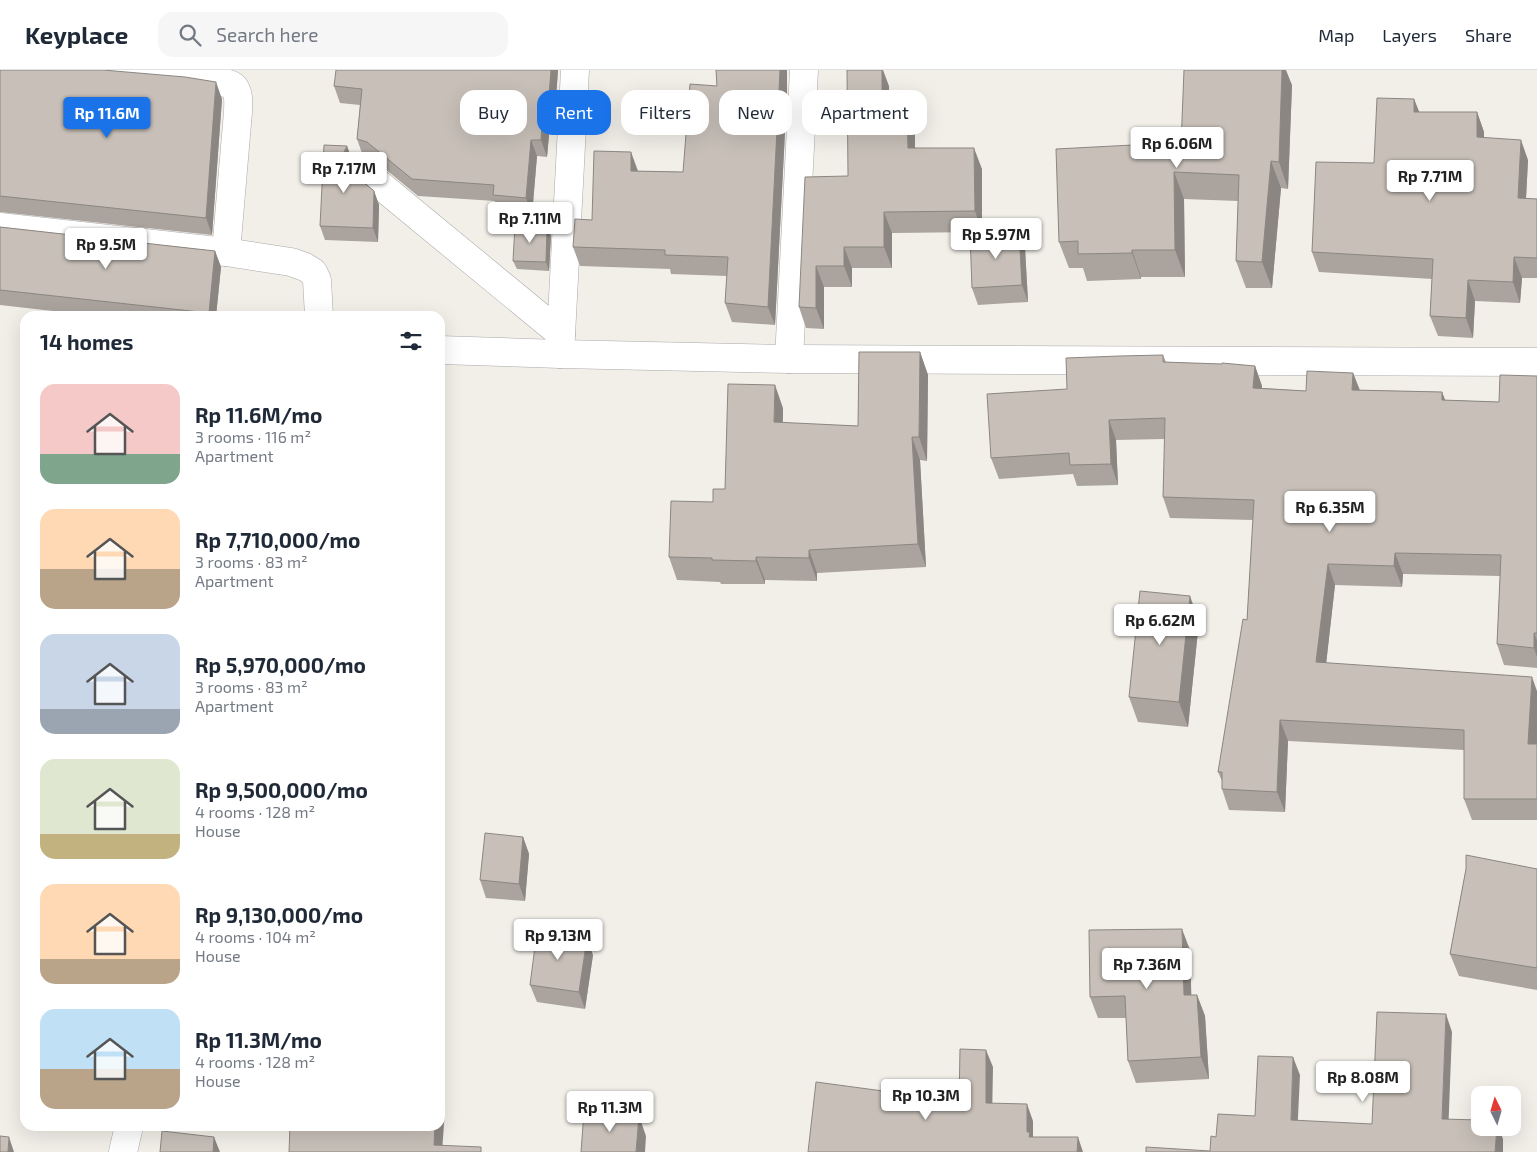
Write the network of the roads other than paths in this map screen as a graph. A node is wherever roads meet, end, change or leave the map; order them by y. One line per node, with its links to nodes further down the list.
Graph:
1 (101, 70): 6 (street)
2 (575, 70): 8 (street)
3 (804, 70): 10 (street)
4 (363, 171): 8 (street)
5 (0, 227): 6 (street)
6 (226, 252): 7 (street)
7 (319, 311)
8 (561, 344): 9 (street); 10 (street)
9 (445, 350)
10 (789, 359): 11 (street)
11 (1537, 362)
12 (128, 1131): 13 (street)
13 (124, 1152)

